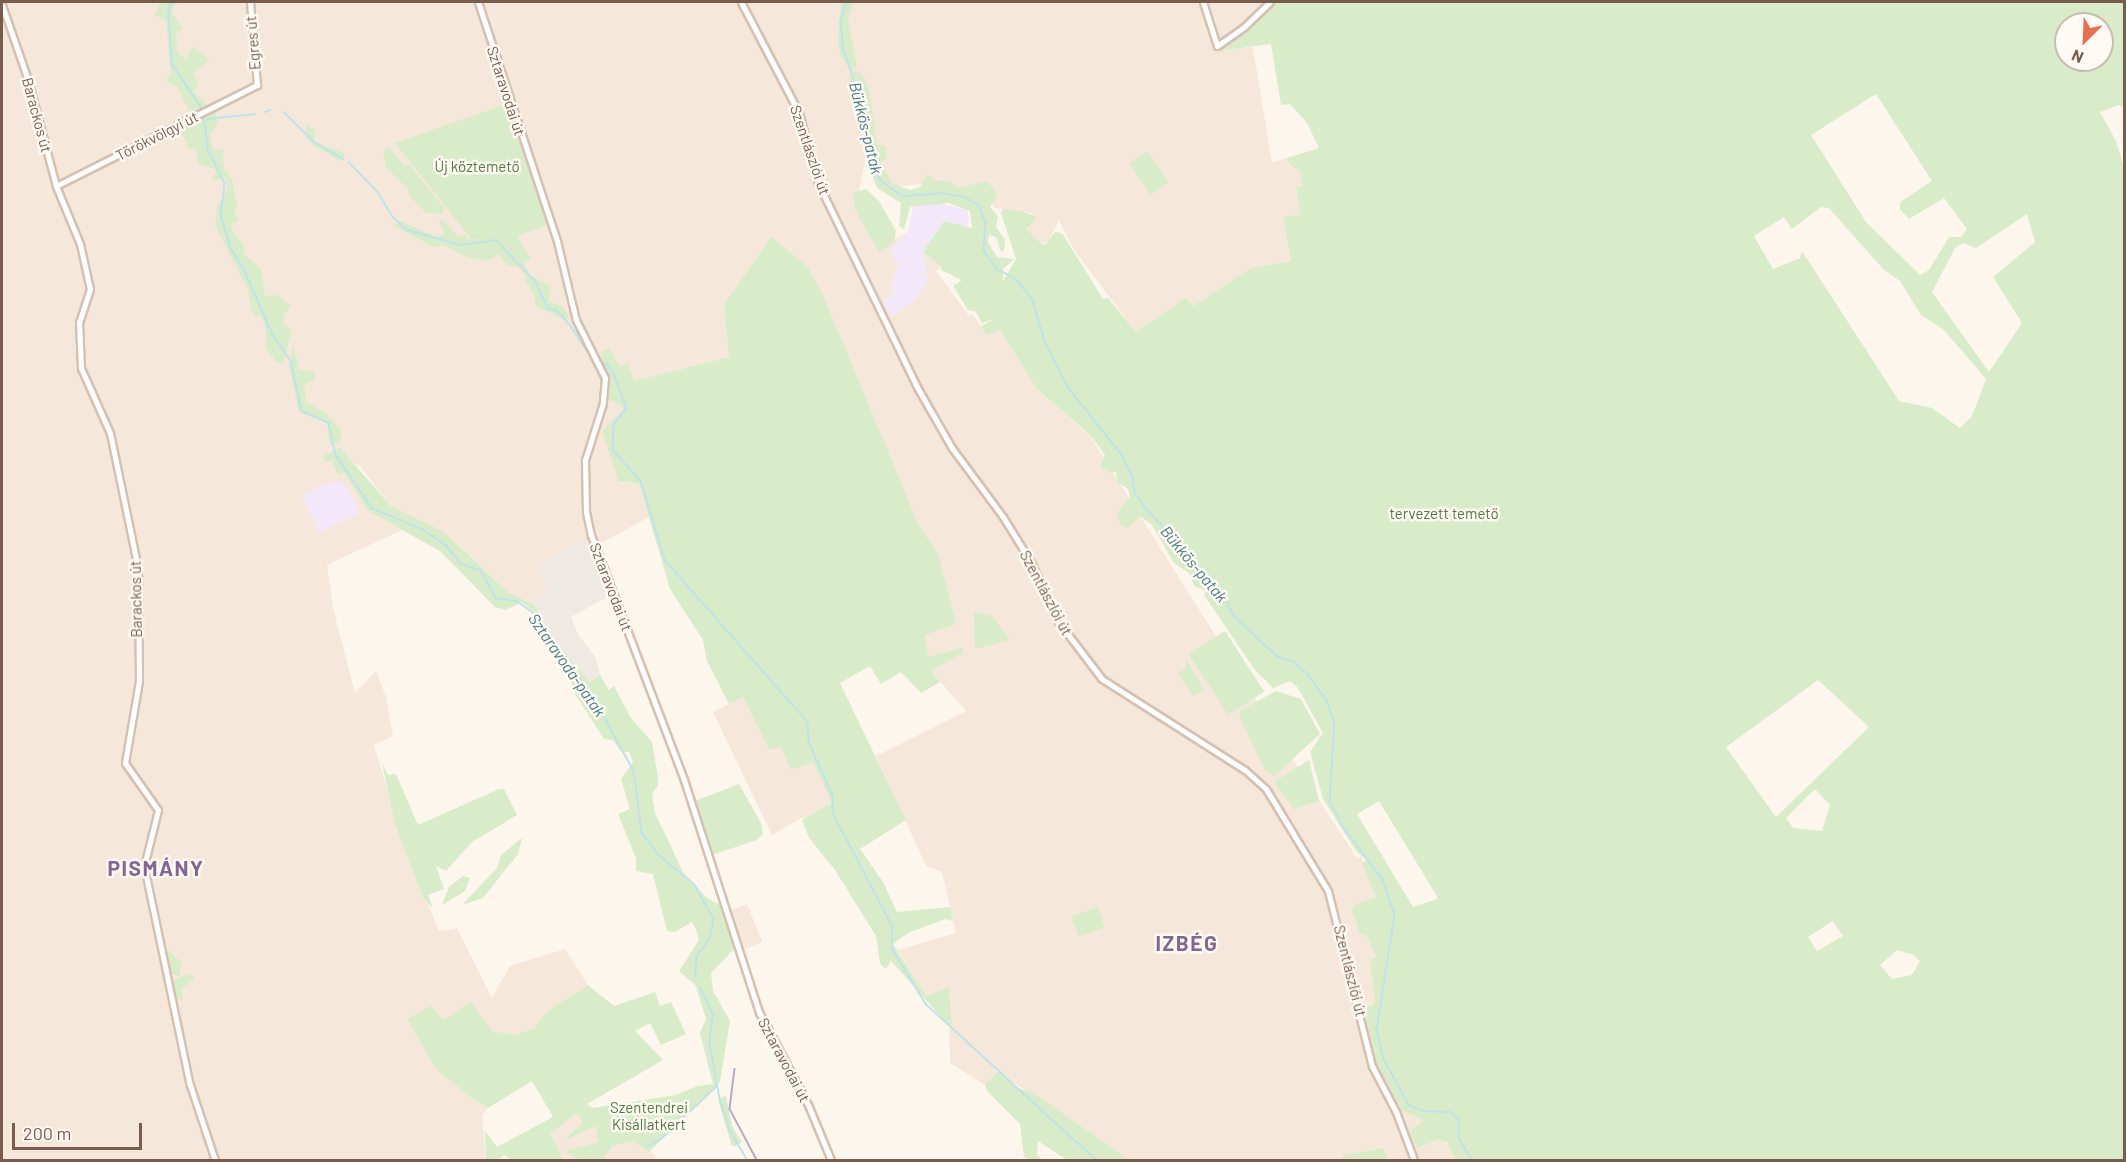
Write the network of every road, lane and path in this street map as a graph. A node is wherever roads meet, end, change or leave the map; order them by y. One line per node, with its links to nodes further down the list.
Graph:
1 (250, 2): 7 (street, Egres út)
2 (478, 2): 10 (street, Sztaravodai út)
3 (741, 2): 11 (street, Szentlászlói út)
4 (1203, 2): 5 (street)
5 (1270, 2)
6 (2, 5): 8 (street, Barackos út)
7 (257, 86): 8 (street, Törökvölgyi út)
8 (56, 186): 9 (street, Barackos út)
9 (215, 1161)
10 (831, 1161)
11 (1414, 1161)

